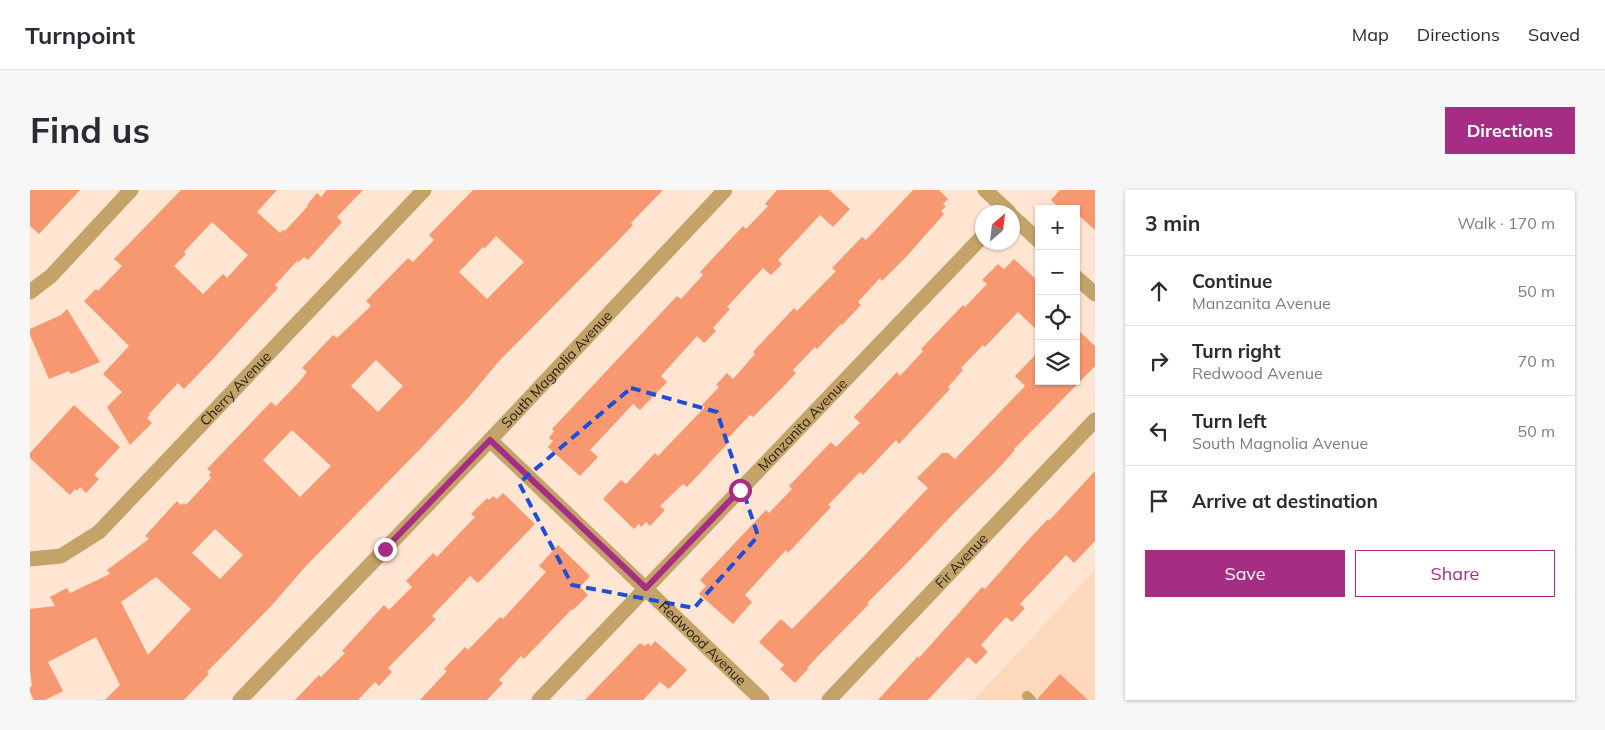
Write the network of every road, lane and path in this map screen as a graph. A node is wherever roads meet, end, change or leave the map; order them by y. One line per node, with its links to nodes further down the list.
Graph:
1 (131, 190): 10 (street)
2 (424, 190): 14 (street, Cherry Avenue)
3 (726, 190): 13 (street, South Magnolia Avenue)
4 (986, 190): 5 (street)
5 (1001, 205)
6 (1020, 223): 7 (street)
7 (1035, 237)
8 (975, 244): 15 (street, Manzanita Avenue)
9 (1080, 280): 11 (street)
10 (30, 292)
11 (1095, 294)
12 (1095, 420): 19 (street, Fir Avenue)
13 (490, 440): 15 (street, Redwood Avenue); 16 (street, South Magnolia Avenue)
14 (30, 559)
15 (646, 588): 17 (street, Manzanita Avenue); 18 (street, Redwood Avenue)
16 (240, 700)
17 (539, 700)
18 (762, 700)
19 (829, 700)

